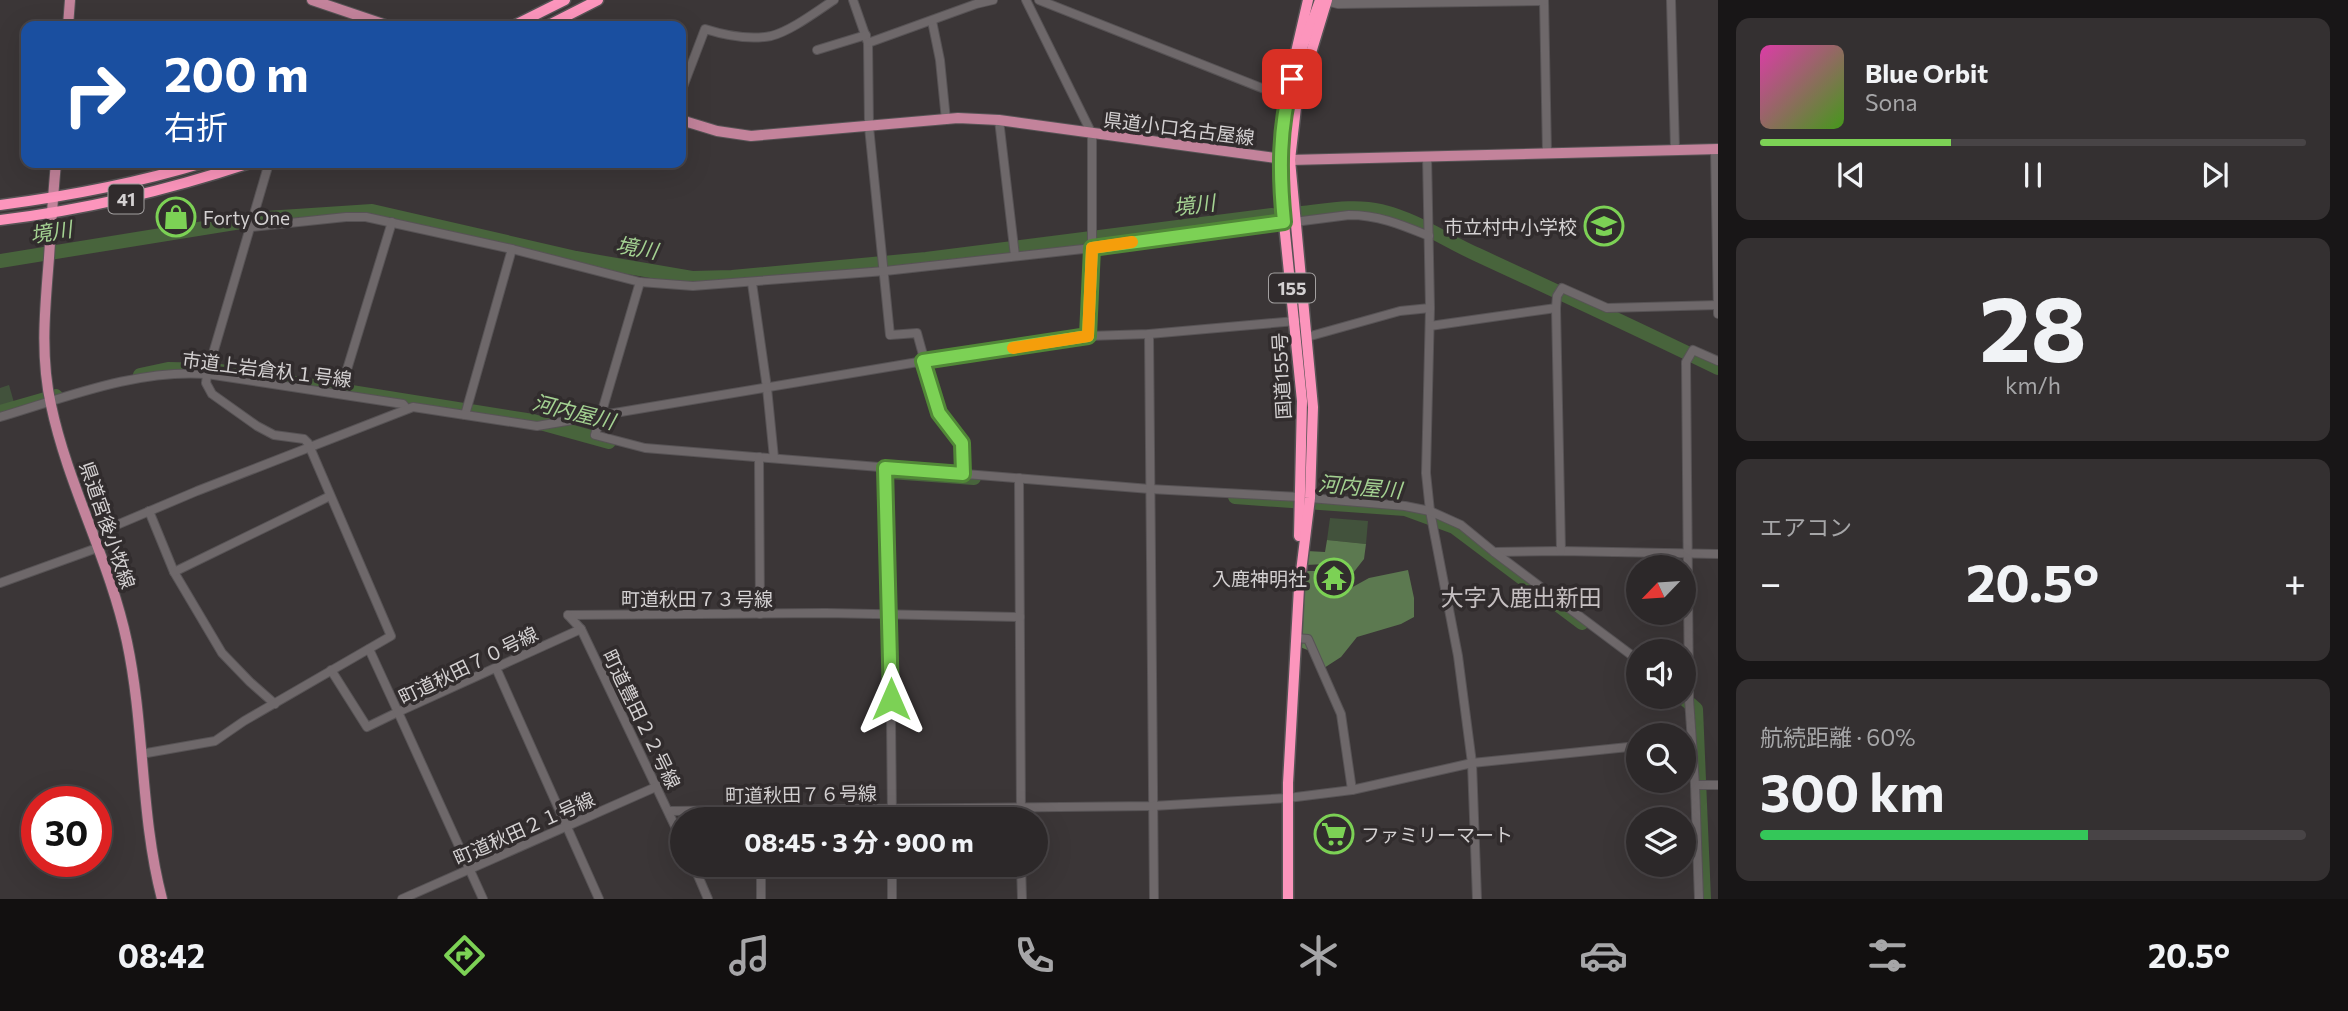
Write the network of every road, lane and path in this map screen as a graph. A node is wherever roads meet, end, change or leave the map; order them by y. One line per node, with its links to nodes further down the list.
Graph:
1 (70, 0): 15 (main road)
2 (565, 0): 17 (highway)
3 (598, 0): 18 (highway)
4 (834, 0): 22 (street)
5 (853, 0): 20 (street)
6 (993, 0): 14 (street)
7 (1028, 0): 29 (street)
8 (1040, 0): 24 (street)
9 (1308, 0): 23 (highway, 155)
10 (1544, 0): 13 (street); 32 (street)
11 (1671, 0): 30 (street)
12 (317, 1): 16 (main road)
13 (1324, 1): 23 (highway, 国道155号 / 155); 34 (highway, 国道155号 / 155)
14 (975, 2): 19 (street)
15 (68, 21)
16 (375, 21)
17 (523, 21)
18 (557, 21)
19 (932, 21): 20 (street); 25 (street)
20 (867, 39): 21 (street); 28 (street)
21 (817, 50)
22 (686, 79)
23 (1292, 79): 24 (highway, 国道155号 / 155)
24 (1287, 98): 34 (highway, 国道155号 / 155)
25 (946, 120): 26 (main road, 県道小口名古屋線); 28 (main road, 県道小口名古屋線)
26 (999, 120): 29 (main road, 県道小口名古屋線); 50 (street)
27 (686, 122): 28 (main road, 県道小口名古屋線)
28 (869, 127): 51 (street)
29 (1092, 134): 34 (main road, 県道小口名古屋線); 48 (street)
30 (1675, 149): 31 (main road, 県道小口名古屋線); 32 (main road, 県道小口名古屋線)
31 (1717, 149): 54 (street)
32 (1547, 153): 33 (main road, 県道小口名古屋線)
33 (1427, 156): 34 (main road, 県道小口名古屋線); 47 (street)
34 (1285, 159): 44 (highway, 国道155号 / 155); 45 (highway, 国道155号 / 155)
35 (56, 168): 39 (main road, 県道宮後小牧線)
36 (184, 168): 39 (highway, 41)
37 (233, 168): 41 (highway, 41)
38 (268, 168): 46 (street)
39 (53, 198): 40 (highway, 41); 41 (main road, 県道宮後小牧線)
40 (0, 205)
41 (52, 213): 42 (highway, 41); 68 (main road, 県道宮後小牧線)
42 (0, 220)
43 (392, 222): 46 (street); 49 (street); 66 (street)
44 (1284, 222): 45 (street); 48 (street); 58 (highway, 国道155号 / 155)
45 (1296, 222): 47 (street); 62 (highway, 国道155号 / 155)
46 (251, 227): 65 (street)
47 (1429, 236): 55 (street)
48 (1092, 248): 50 (street); 61 (street)
49 (512, 249): 52 (street); 70 (street)
50 (1015, 256): 51 (street)
51 (884, 267): 53 (street); 63 (street)
52 (640, 282): 53 (street); 71 (street)
53 (752, 283): 67 (street)
54 (1718, 305): 56 (street); 57 (street)
55 (1430, 308): 59 (street); 62 (street)
56 (1556, 308): 59 (street); 86 (street)
57 (1718, 314)
58 (1296, 321): 60 (street); 81 (highway, 国道155号 / 155)
59 (1430, 326): 83 (street)
60 (1149, 334): 61 (street); 79 (street)
61 (1088, 336): 63 (street)
62 (1307, 337): 81 (highway, 国道155号 / 155)
63 (923, 361): 67 (street); 77 (street)
64 (1718, 361): 88 (street)
65 (207, 374): 68 (street, 市道上岩倉杁１号線); 69 (street, 市道上岩倉杁１号線); 73 (street)
66 (345, 376)
67 (767, 388): 71 (street); 75 (street)
68 (50, 402): 72 (street, 市道上岩倉杁１号線); 84 (main road, 県道宮後小牧線)
69 (407, 409): 70 (street); 73 (street)
70 (466, 415): 71 (street)
71 (601, 415): 74 (street)
72 (0, 417)
73 (310, 447): 80 (street); 82 (street)
74 (759, 457): 75 (street); 92 (street)
75 (774, 458): 76 (street)
76 (885, 468): 77 (street); 94 (street)
77 (963, 474): 78 (street)
78 (1019, 478): 79 (street); 95 (street)
79 (1150, 489): 81 (street); 114 (street)
80 (330, 496): 90 (street); 99 (street)
81 (1305, 497): 83 (street); 97 (highway, 国道155号 / 155)
82 (149, 511): 84 (street); 90 (street)
83 (1430, 512): 87 (street); 107 (street)
84 (93, 535): 85 (main road, 県道宮後小牧線)
85 (97, 548): 91 (street); 106 (main road, 県道宮後小牧線)
86 (1561, 551): 87 (street); 88 (street)
87 (1494, 552): 100 (street)
88 (1688, 554): 89 (street); 98 (street)
89 (1718, 554)
90 (174, 572): 103 (street)
91 (0, 583)
92 (760, 614): 93 (street, 町道秋田７３号線); 94 (street, 町道秋田７３号線)
93 (568, 615): 96 (street, 町道豊田２２号線)
94 (890, 616): 95 (street, 町道秋田７３号線); 115 (street)
95 (1020, 617): 116 (street)
96 (581, 629): 101 (street, 町道秋田７０号線); 110 (street, 町道豊田２２号線)
97 (1296, 638): 111 (street); 113 (highway, 国道155号 / 155)
98 (1687, 639)
99 (369, 649): 102 (street); 104 (street)
100 (1626, 651)
101 (493, 669): 104 (street, 町道秋田７０号線); 118 (street)
102 (331, 670): 103 (street); 104 (street)
103 (275, 704): 106 (street)
104 (398, 712): 119 (street, 町道秋田７０号線)
105 (1626, 747): 107 (street, 町道秋田７６号線)
106 (141, 754): 124 (main road, 県道宮後小牧線)
107 (1472, 763): 111 (street, 町道秋田７６号線); 135 (street)
108 (1696, 785): 109 (street)
109 (1718, 785)
110 (658, 786): 117 (street, 町道豊田２２号線); 118 (street, 町道秋田２１号線)
111 (1352, 790): 113 (street, 町道秋田７６号線)
112 (1695, 793): 136 (street)
113 (1288, 798): 114 (street, 町道秋田７６号線); 134 (highway, 国道155号 / 155)
114 (1153, 806): 116 (street, 町道秋田７６号線); 133 (street)
115 (892, 807)
116 (1021, 807)
117 (669, 811)
118 (564, 828): 119 (street, 町道秋田２１号線); 127 (street); 128 (street)
119 (469, 869): 125 (street, 町道秋田２１号線); 126 (street, 町道秋田７０号線)
120 (699, 877): 129 (street)
121 (761, 877): 130 (street)
122 (892, 877): 131 (street)
123 (1021, 877): 132 (street)
124 (162, 899)
125 (402, 899)
126 (483, 899)
127 (593, 899)
128 (599, 899)
129 (708, 899)
130 (761, 899)
131 (892, 899)
132 (1022, 899)
133 (1154, 899)
134 (1288, 899)
135 (1477, 899)
136 (1699, 899)

